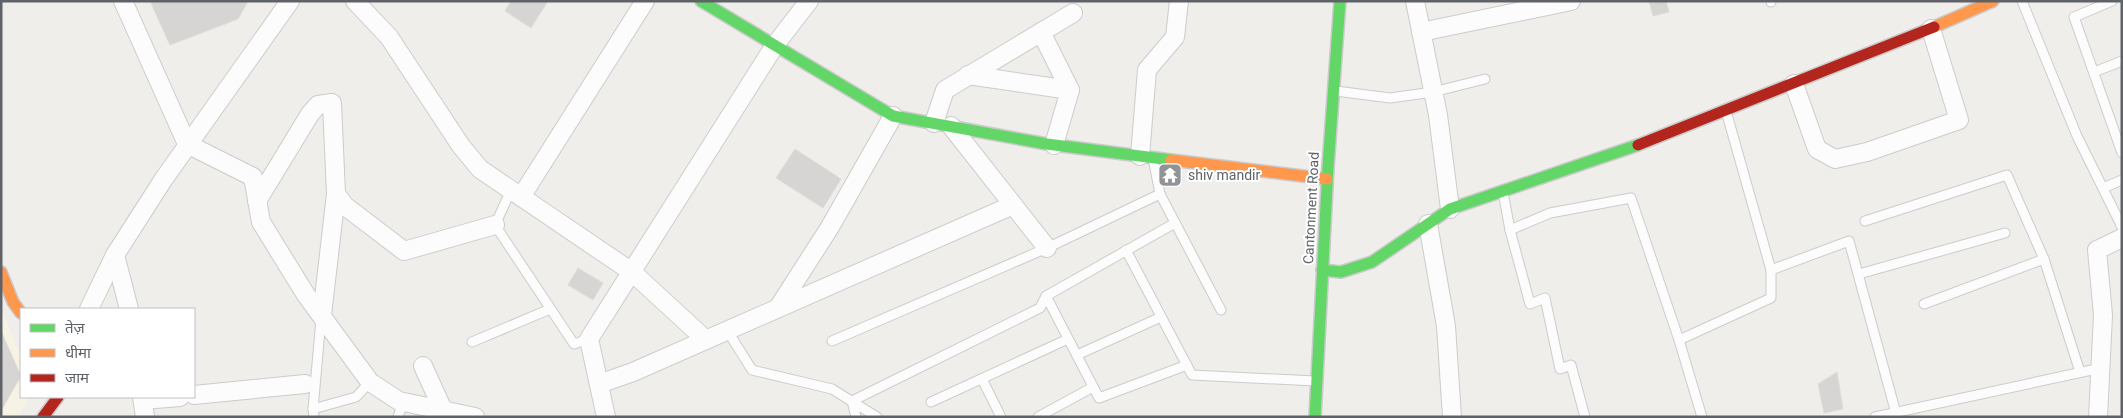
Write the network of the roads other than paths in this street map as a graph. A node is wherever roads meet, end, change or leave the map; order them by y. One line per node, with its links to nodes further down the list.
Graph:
1 (123, 1): 31 (street)
2 (290, 1): 31 (street)
3 (355, 1): 39 (street)
4 (645, 1): 39 (street)
5 (701, 1): 18 (street)
6 (809, 1): 18 (street)
7 (1179, 1): 34 (street)
8 (1340, 1): 25 (street, Cantonment Road)
9 (1415, 1): 17 (street)
10 (1570, 1): 17 (street)
11 (1993, 1): 15 (street)
12 (2022, 1): 37 (lane)
13 (2112, 1): 20 (lane)
14 (1073, 13): 16 (street)
15 (1932, 29): 23 (street); 23 (street)
16 (1041, 32): 21 (street); 24 (street)
17 (1421, 32): 26 (street)
18 (775, 45): 28 (street); 60 (street)
19 (2122, 61): 20 (lane)
20 (2094, 72): 33 (lane)
21 (968, 76): 24 (street); 29 (street)
22 (1485, 79): 26 (lane)
23 (1794, 84): 27 (street)
24 (1070, 90): 32 (street)
25 (1333, 91): 26 (lane); 35 (street, Cantonment Road)
26 (1433, 92): 44 (street)
27 (1726, 111): 38 (street); 58 (lane)
28 (893, 116): 29 (street); 67 (street)
29 (934, 123): 30 (street)
30 (951, 126): 32 (street); 43 (street)
31 (188, 144): 42 (street); 55 (street)
32 (1054, 145): 34 (street)
33 (2122, 153)
34 (1146, 156): 35 (street); 41 (lane)
35 (1327, 179): 57 (street, Cantonment Road)
36 (2122, 180): 37 (lane)
37 (2103, 188): 49 (lane)
38 (1503, 192): 44 (street); 50 (lane)
39 (516, 193): 48 (lane); 60 (street)
40 (336, 194): 42 (street); 48 (street); 70 (street)
41 (1160, 194): 46 (lane); 53 (lane)
42 (257, 201): 70 (street)
43 (1014, 205): 53 (street); 67 (street)
44 (1450, 209): 47 (street)
45 (1865, 222): 56 (lane)
46 (1174, 223): 54 (lane); 69 (lane)
47 (1428, 224): 57 (street); 109 (street)
48 (495, 225): 68 (lane)
49 (2122, 228)
50 (1510, 230): 76 (lane); 110 (lane)
51 (2005, 233): 61 (lane)
52 (2122, 238): 82 (street)
53 (1048, 248): 78 (lane)
54 (1126, 250): 62 (lane); 71 (lane)
55 (115, 255): 65 (street); 66 (street)
56 (2044, 259): 63 (lane); 83 (lane)
57 (1322, 270): 85 (street, Cantonment Road)
58 (1771, 270): 61 (lane); 76 (lane)
59 (1, 272): 64 (street)
60 (632, 272): 73 (street); 75 (street)
61 (1859, 274): 101 (lane)
62 (1046, 296): 74 (lane); 94 (lane)
63 (1924, 304)
64 (19, 308)
65 (89, 308)
66 (129, 308)
67 (778, 308): 72 (street)
68 (550, 309): 73 (lane); 77 (lane)
69 (1220, 310)
70 (322, 315): 86 (street); 99 (lane)
71 (1161, 317): 79 (lane); 80 (lane)
72 (727, 330): 75 (street); 94 (lane)
73 (589, 339): 88 (street)
74 (1068, 339): 79 (lane); 84 (lane)
75 (706, 340): 88 (street)
76 (1679, 340): 111 (lane)
77 (472, 342)
78 (832, 342)
79 (1077, 355): 89 (lane)
80 (1186, 365): 85 (lane); 89 (lane)
81 (423, 366): 98 (street)
82 (2101, 368): 83 (lane); 113 (street)
83 (2080, 372): 101 (lane)
84 (982, 379): 95 (lane); 106 (lane)
85 (1317, 381): 108 (street, Cantonment Road)
86 (370, 382): 97 (street); 99 (lane)
87 (305, 384): 90 (street)
88 (599, 384): 103 (street)
89 (1093, 387): 107 (lane)
90 (195, 395)
91 (45, 398): 100 (street)
92 (57, 398): 100 (street)
93 (176, 398): 96 (street)
94 (852, 401): 104 (lane); 105 (lane)
95 (931, 402)
96 (144, 405)
97 (401, 409): 98 (street)
98 (443, 410): 102 (street)
99 (314, 413)
100 (44, 415)
101 (1896, 415): 112 (lane)
102 (475, 417)
103 (606, 417)
104 (856, 417)
105 (877, 417)
106 (1001, 417)
107 (1038, 417)
108 (1315, 417)
109 (1452, 417)
110 (1585, 417)
111 (1702, 417)
112 (1876, 417)
113 (2098, 417)

